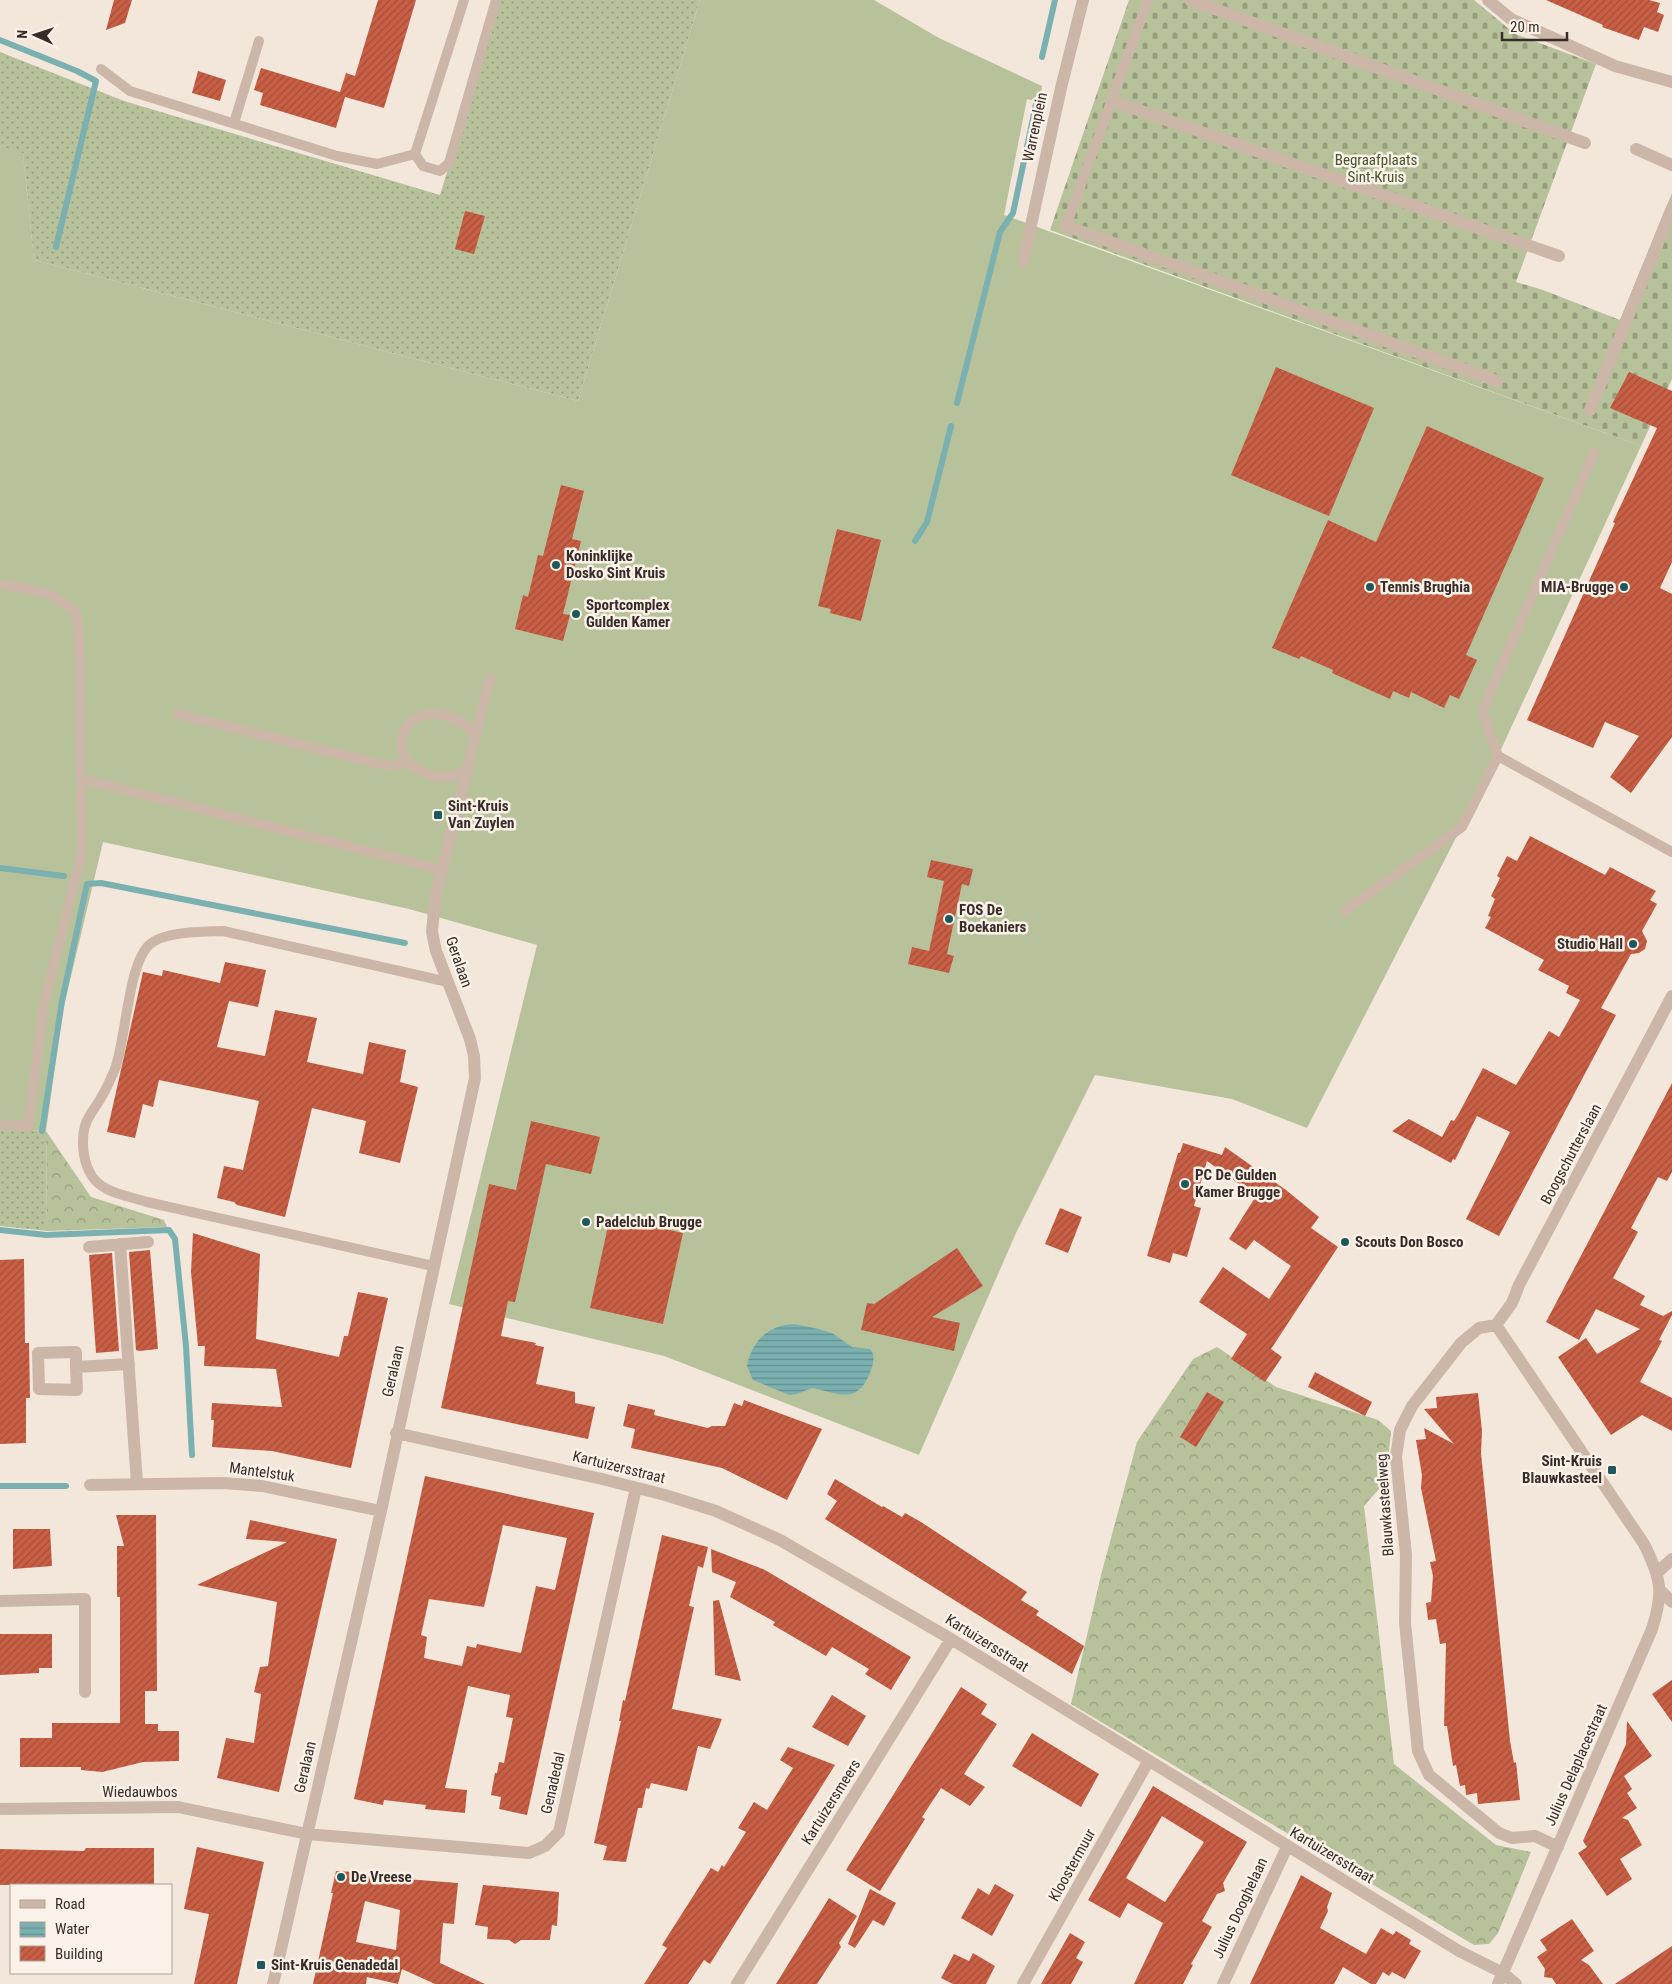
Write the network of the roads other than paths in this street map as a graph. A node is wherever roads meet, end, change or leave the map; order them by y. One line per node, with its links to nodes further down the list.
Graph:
1 (464, 0): 14 (lane)
2 (496, 0): 14 (lane)
3 (1083, 0): 19 (street, Warrenplein)
4 (1148, 0): 10 (lane)
5 (1190, 0): 12 (street)
6 (1488, 0): 9 (street)
7 (260, 41): 11 (lane)
8 (101, 69): 11 (lane)
9 (1672, 82)
10 (1112, 101): 17 (lane); 18 (street)
11 (234, 123): 14 (lane)
12 (1585, 143)
13 (1636, 149): 15 (street)
14 (415, 154)
15 (1672, 165)
16 (1672, 208): 21 (street)
17 (1066, 226): 20 (street)
18 (1559, 256)
19 (1022, 262)
20 (1497, 380)
21 (1590, 410)
22 (1594, 453): 27 (lane)
23 (0, 585): 30 (lane)
24 (490, 678): 26 (lane)
25 (178, 714): 28 (lane)
26 (475, 738): 28 (lane); 29 (lane)
27 (1498, 756): 31 (lane); 33 (lane)
28 (407, 762): 29 (lane)
29 (467, 769): 32 (street, Geralaan)
30 (81, 779): 32 (lane); 36 (lane)
31 (1672, 852)
32 (442, 870): 34 (street, Geralaan)
33 (1345, 911)
34 (448, 982): 40 (street, Geralaan); 40 (lane)
35 (1672, 996): 41 (street, Boogschutterslaan)
36 (0, 1124)
37 (148, 1242): 38 (street)
38 (120, 1244): 39 (street); 42 (street)
39 (89, 1247)
40 (433, 1266): 44 (street, Geralaan)
41 (1496, 1325): 50 (street); 60 (street, Blauwkasteelweg)
42 (129, 1364): 43 (street); 45 (street)
43 (76, 1367)
44 (396, 1433): 47 (street, Kartuizersstraat); 48 (street, Geralaan)
45 (137, 1483): 46 (street, Mantelstuk); 48 (street, Mantelstuk)
46 (90, 1485)
47 (636, 1488): 54 (street, Kartuizersstraat); 58 (street, Genadedal)
48 (381, 1511): 58 (street, Geralaan)
49 (1672, 1559): 50 (street)
50 (1658, 1572): 51 (street, Julius Delaplacestraat)
51 (1660, 1590): 53 (street); 60 (street, Julius Delaplacestraat)
52 (0, 1601): 55 (street)
53 (1672, 1602)
54 (951, 1639): 56 (street, Kartuizersstraat); 62 (street, Kartuizersmeers)
55 (85, 1692)
56 (1148, 1762): 59 (street, Kartuizersstraat); 65 (street, Kloostermuur)
57 (0, 1809): 58 (street, Wiedauwbos)
58 (307, 1834): 63 (street, Geralaan)
59 (1287, 1846): 61 (street, Kartuizersstraat); 66 (street, Julius Dooghelaan)
60 (1558, 1847): 61 (street, Julius Delaplacestraat)
61 (1500, 1978): 67 (street, Kartuizersstraat)
62 (738, 1983): 64 (street, Kartuizersmeers)
63 (273, 1984)
64 (725, 1984)
65 (1024, 1984)
66 (1223, 1984)
67 (1516, 1984)

